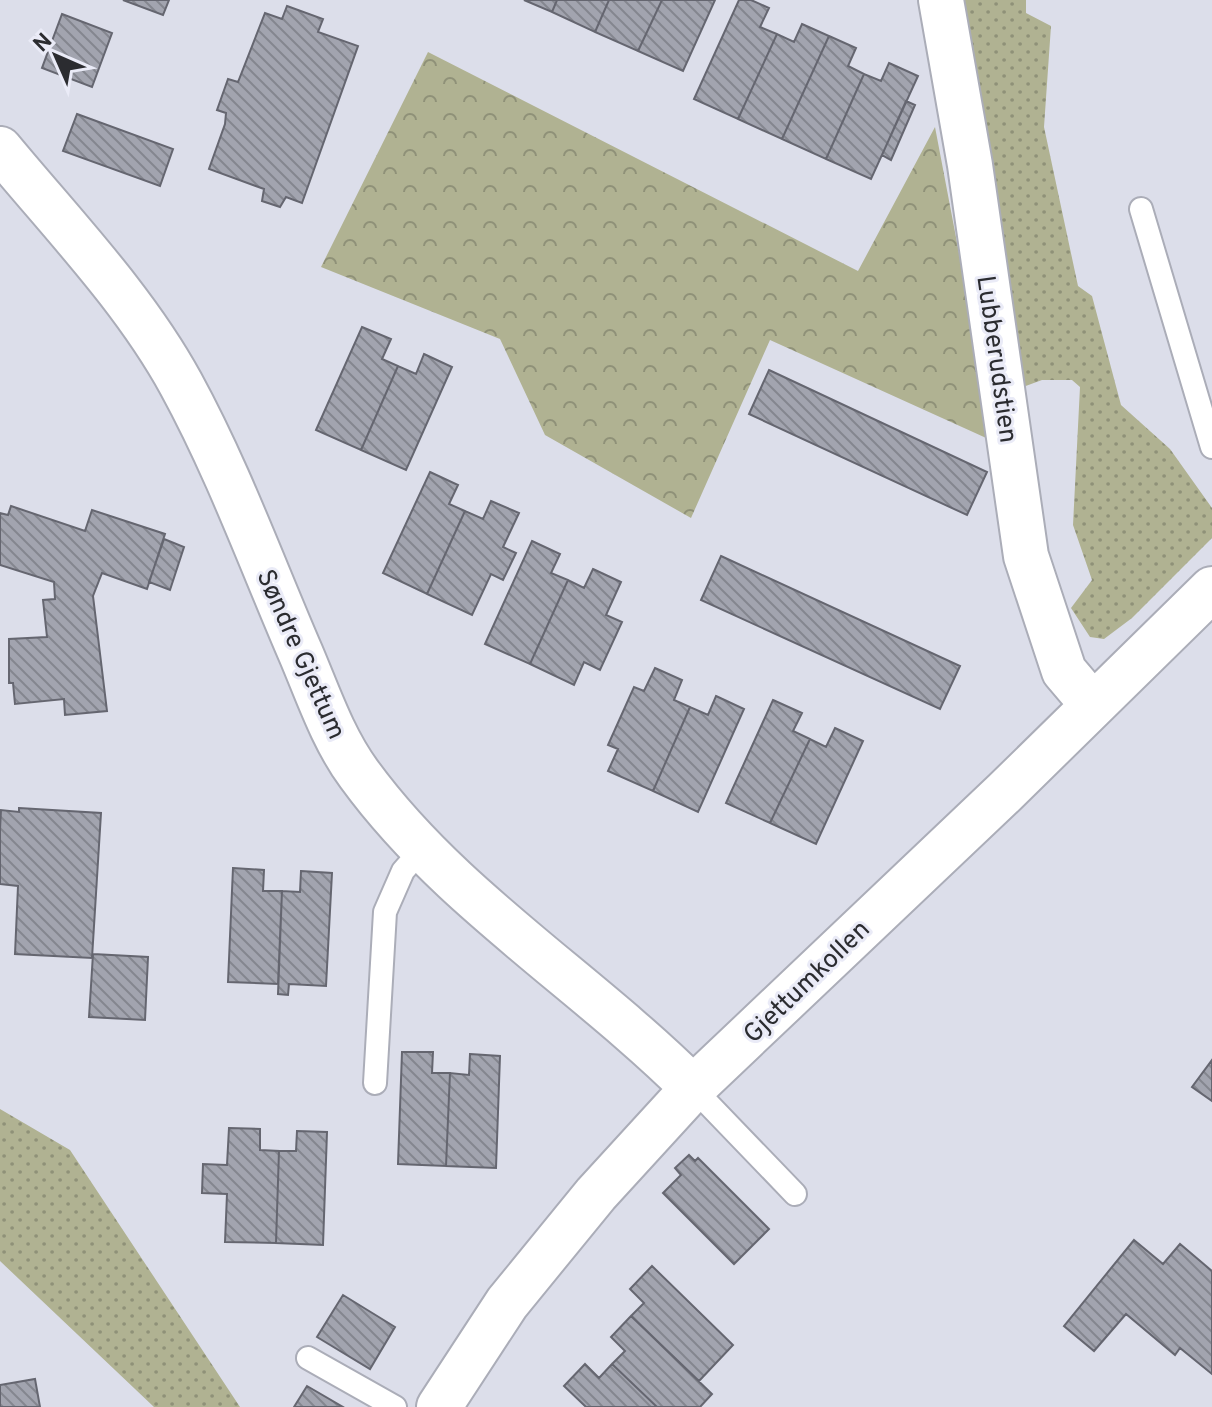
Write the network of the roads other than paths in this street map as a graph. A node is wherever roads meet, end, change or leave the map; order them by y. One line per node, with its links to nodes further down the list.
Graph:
1 (941, 0): 6 (street, Lubberudstien)
2 (0, 149): 7 (street, Søndre Gjettum)
3 (1141, 209): 4 (lane)
4 (1212, 447)
5 (1212, 589): 6 (street, Gjettumkollen)
6 (1092, 704): 9 (street, Gjettumkollen)
7 (424, 847): 8 (lane); 9 (street, Søndre Gjettum)
8 (375, 1083)
9 (693, 1088): 10 (lane); 13 (street, Gjettumkollen)
10 (795, 1194)
11 (308, 1358): 12 (lane)
12 (395, 1407)
13 (439, 1407)

